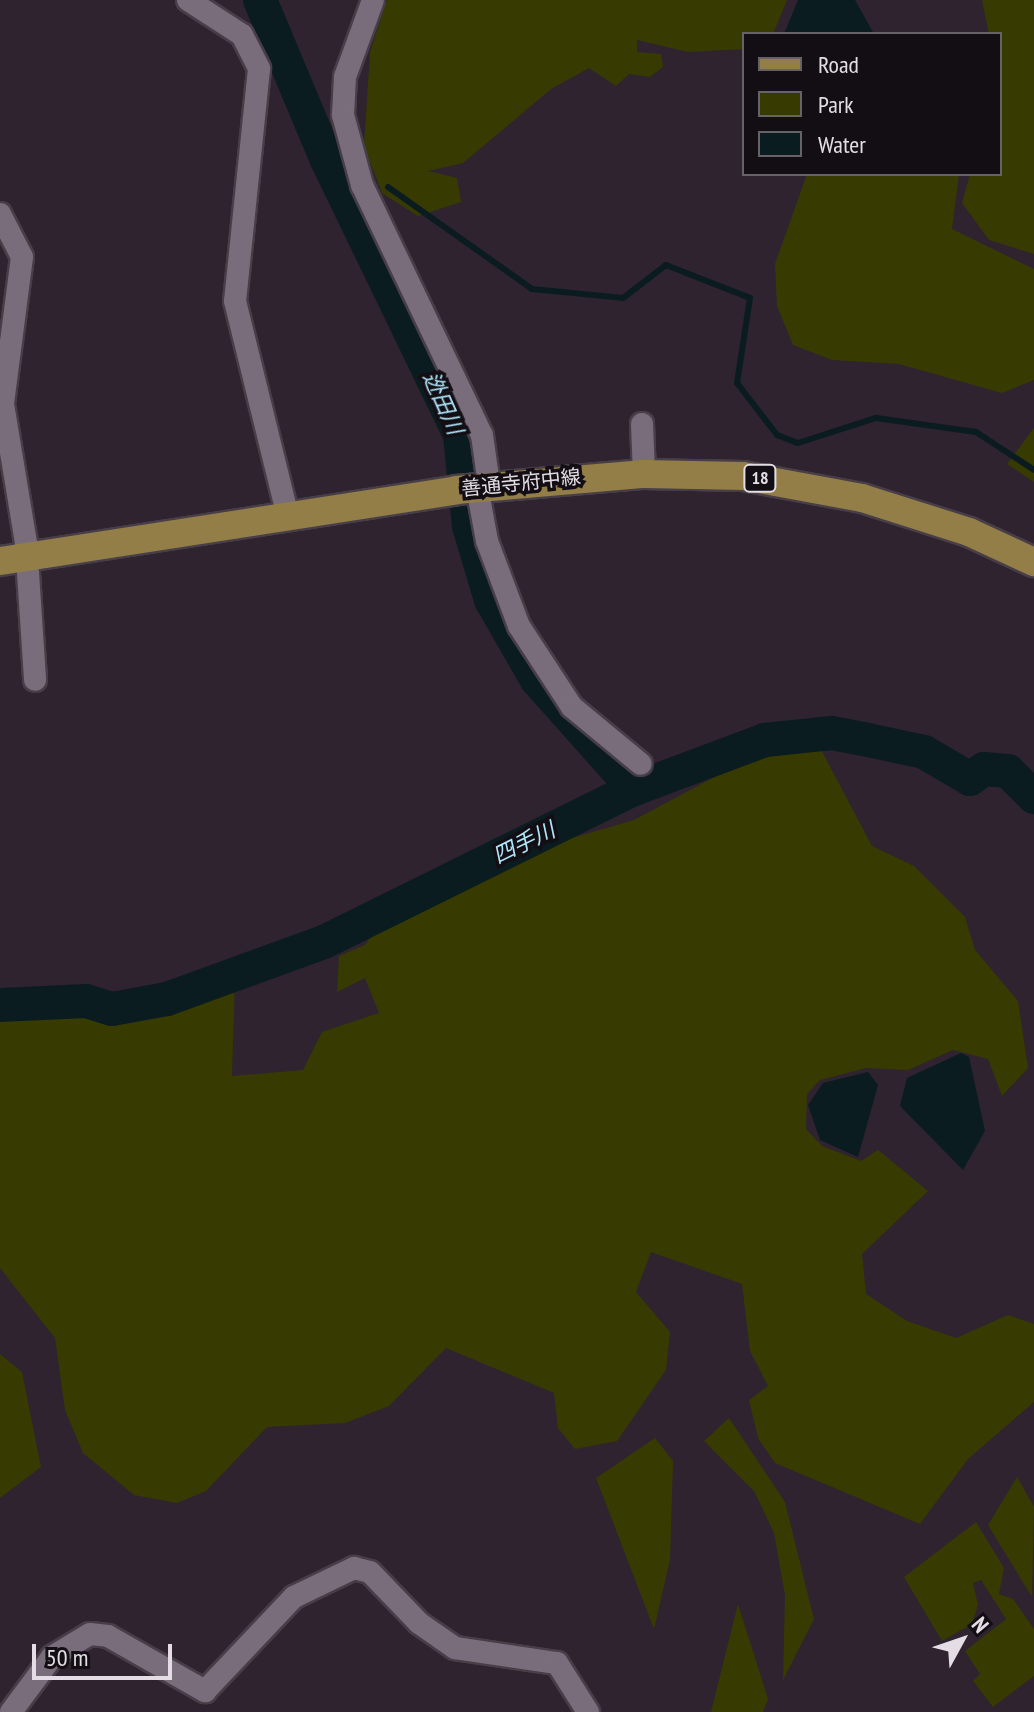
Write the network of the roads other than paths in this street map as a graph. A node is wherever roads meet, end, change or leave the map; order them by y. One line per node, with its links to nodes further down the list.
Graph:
1 (188, 0): 7 (street)
2 (373, 0): 6 (street)
3 (0, 214): 8 (street)
4 (642, 424): 5 (street)
5 (644, 474): 6 (main road, 善通寺府中線 / 18); 9 (main road, 善通寺府中線 / 18)
6 (474, 487): 7 (main road, 善通寺府中線 / 18); 11 (street)
7 (288, 516): 8 (main road, 善通寺府中線 / 18)
8 (14, 559): 10 (street)
9 (1034, 562)
10 (35, 680)
11 (641, 764)
12 (11, 1712): 13 (street)
13 (588, 1712)

